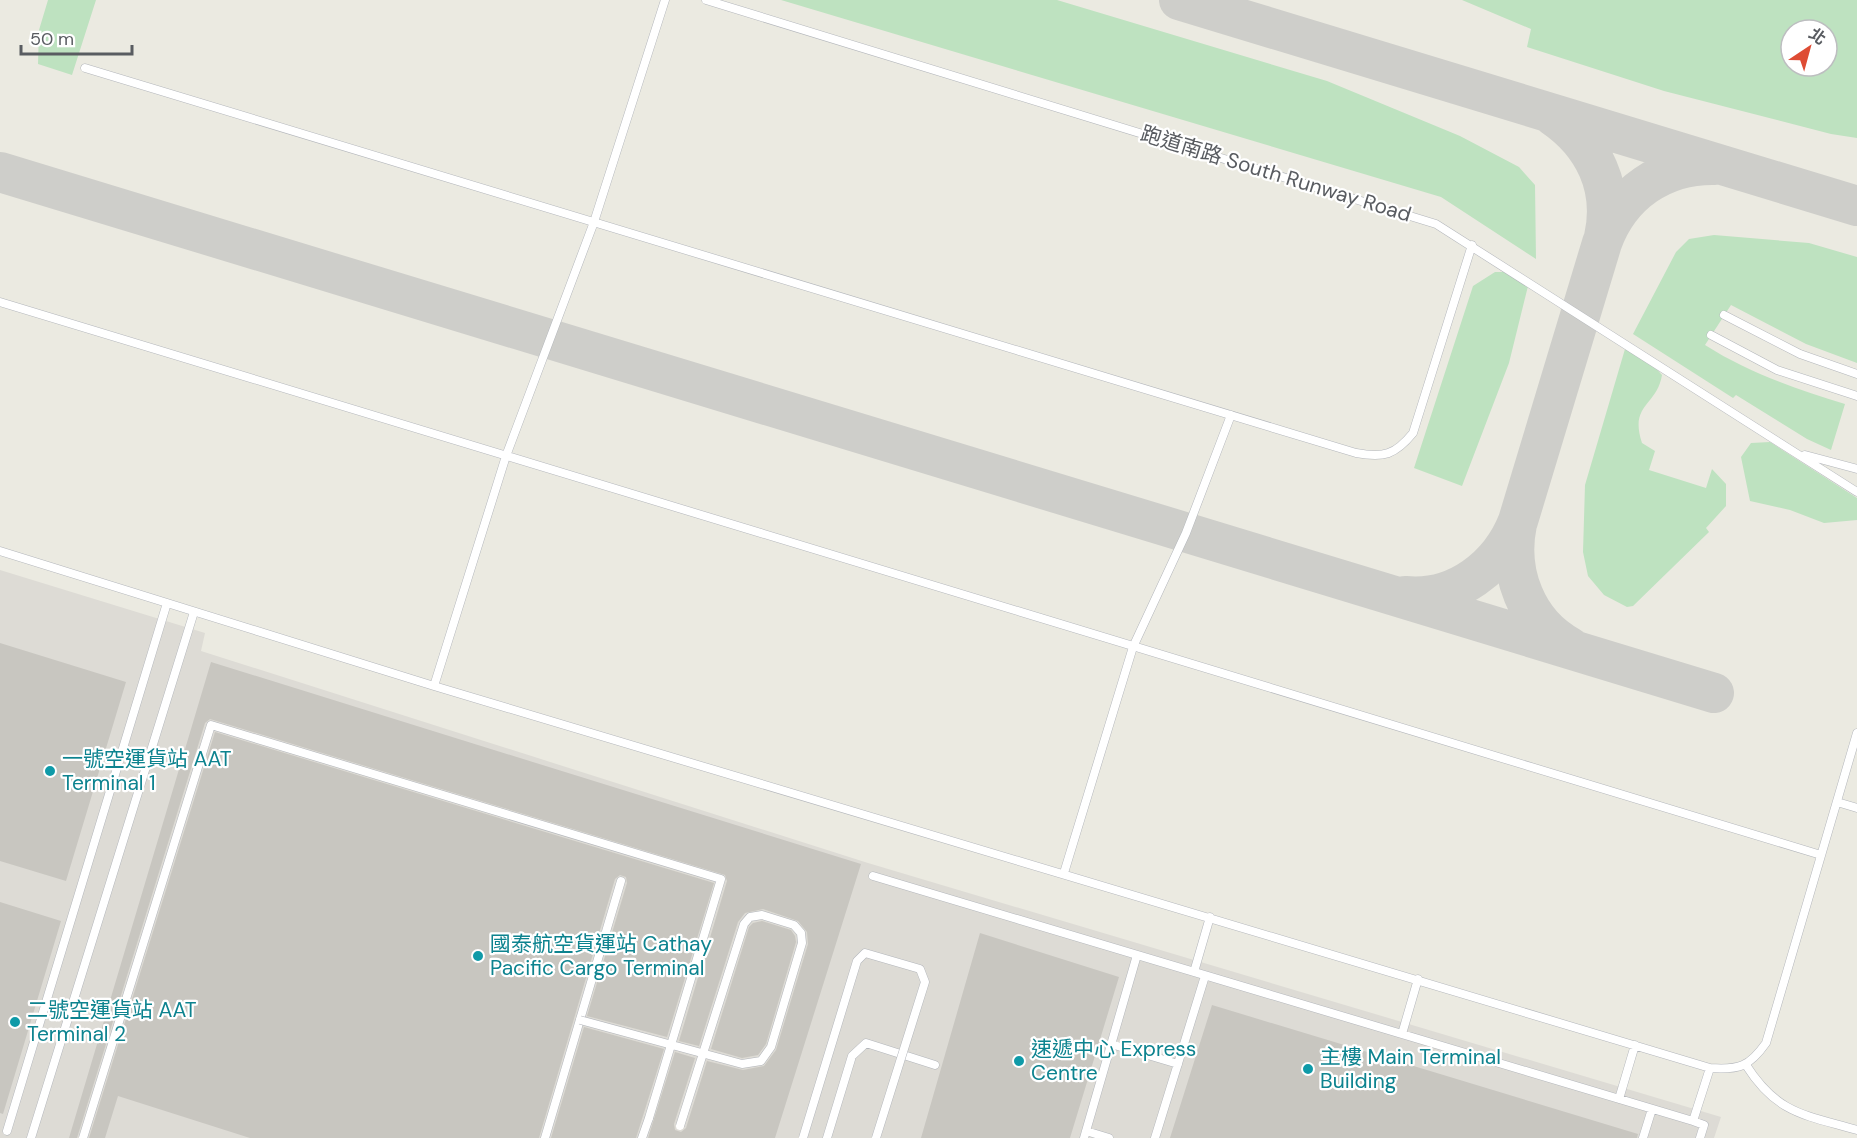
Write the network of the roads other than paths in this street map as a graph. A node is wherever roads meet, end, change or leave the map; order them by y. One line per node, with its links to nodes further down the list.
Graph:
1 (665, 0): 4 (lane)
2 (706, 0): 5 (lane, 跑道南路 South Runway Road)
3 (85, 68): 4 (lane)
4 (594, 222): 11 (lane); 13 (lane)
5 (1472, 245): 11 (lane); 12 (lane, 跑道南路 South Runway Road)
6 (0, 302): 13 (lane)
7 (1724, 315): 9 (lane)
8 (1711, 335): 10 (lane)
9 (1857, 374)
10 (1857, 396)
11 (1231, 415): 19 (lane)
12 (1798, 453): 14 (lane, 跑道南路 South Runway Road); 15 (lane, 跑道南路 South Runway Road)
13 (506, 456): 19 (lane); 20 (lane)
14 (1857, 469)
15 (1857, 492)
16 (0, 551): 17 (lane)
17 (167, 603): 18 (lane); 46 (lane)
18 (194, 612): 20 (lane); 48 (lane)
19 (1133, 647): 24 (lane); 25 (lane)
20 (434, 686): 25 (lane)
21 (1857, 733): 22 (lane)
22 (1837, 802): 23 (lane); 24 (lane)
23 (1857, 808)
24 (1821, 855): 39 (lane)
25 (1064, 873): 28 (lane)
26 (873, 876): 29 (lane)
27 (621, 882): 33 (lane)
28 (1210, 917): 30 (lane); 32 (lane)
29 (1137, 955): 30 (lane); 35 (lane)
30 (1194, 972): 31 (lane)
31 (1205, 976): 34 (lane); 37 (lane)
32 (1418, 979): 34 (lane); 36 (lane)
33 (580, 1020): 44 (lane, bridge); 50 (lane)
34 (1402, 1034): 41 (lane)
35 (1111, 1044): 37 (lane); 47 (lane)
36 (1635, 1045): 40 (lane); 41 (lane)
37 (1178, 1064): 56 (lane)
38 (935, 1065): 53 (lane)
39 (1746, 1065): 40 (lane); 45 (lane)
40 (1710, 1068): 43 (lane)
41 (1619, 1099): 42 (lane)
42 (1652, 1109): 43 (lane); 57 (lane)
43 (1693, 1121): 58 (lane)
44 (680, 1126)
45 (1857, 1130)
46 (7, 1131)
47 (1085, 1134): 55 (lane)
48 (31, 1138)
49 (83, 1138): 51 (lane, bridge)
50 (545, 1138)
51 (642, 1138)
52 (803, 1138): 54 (lane, bridge)
53 (827, 1138)
54 (876, 1138)
55 (1109, 1138)
56 (1155, 1138)
57 (1643, 1138)
58 (1700, 1138)

